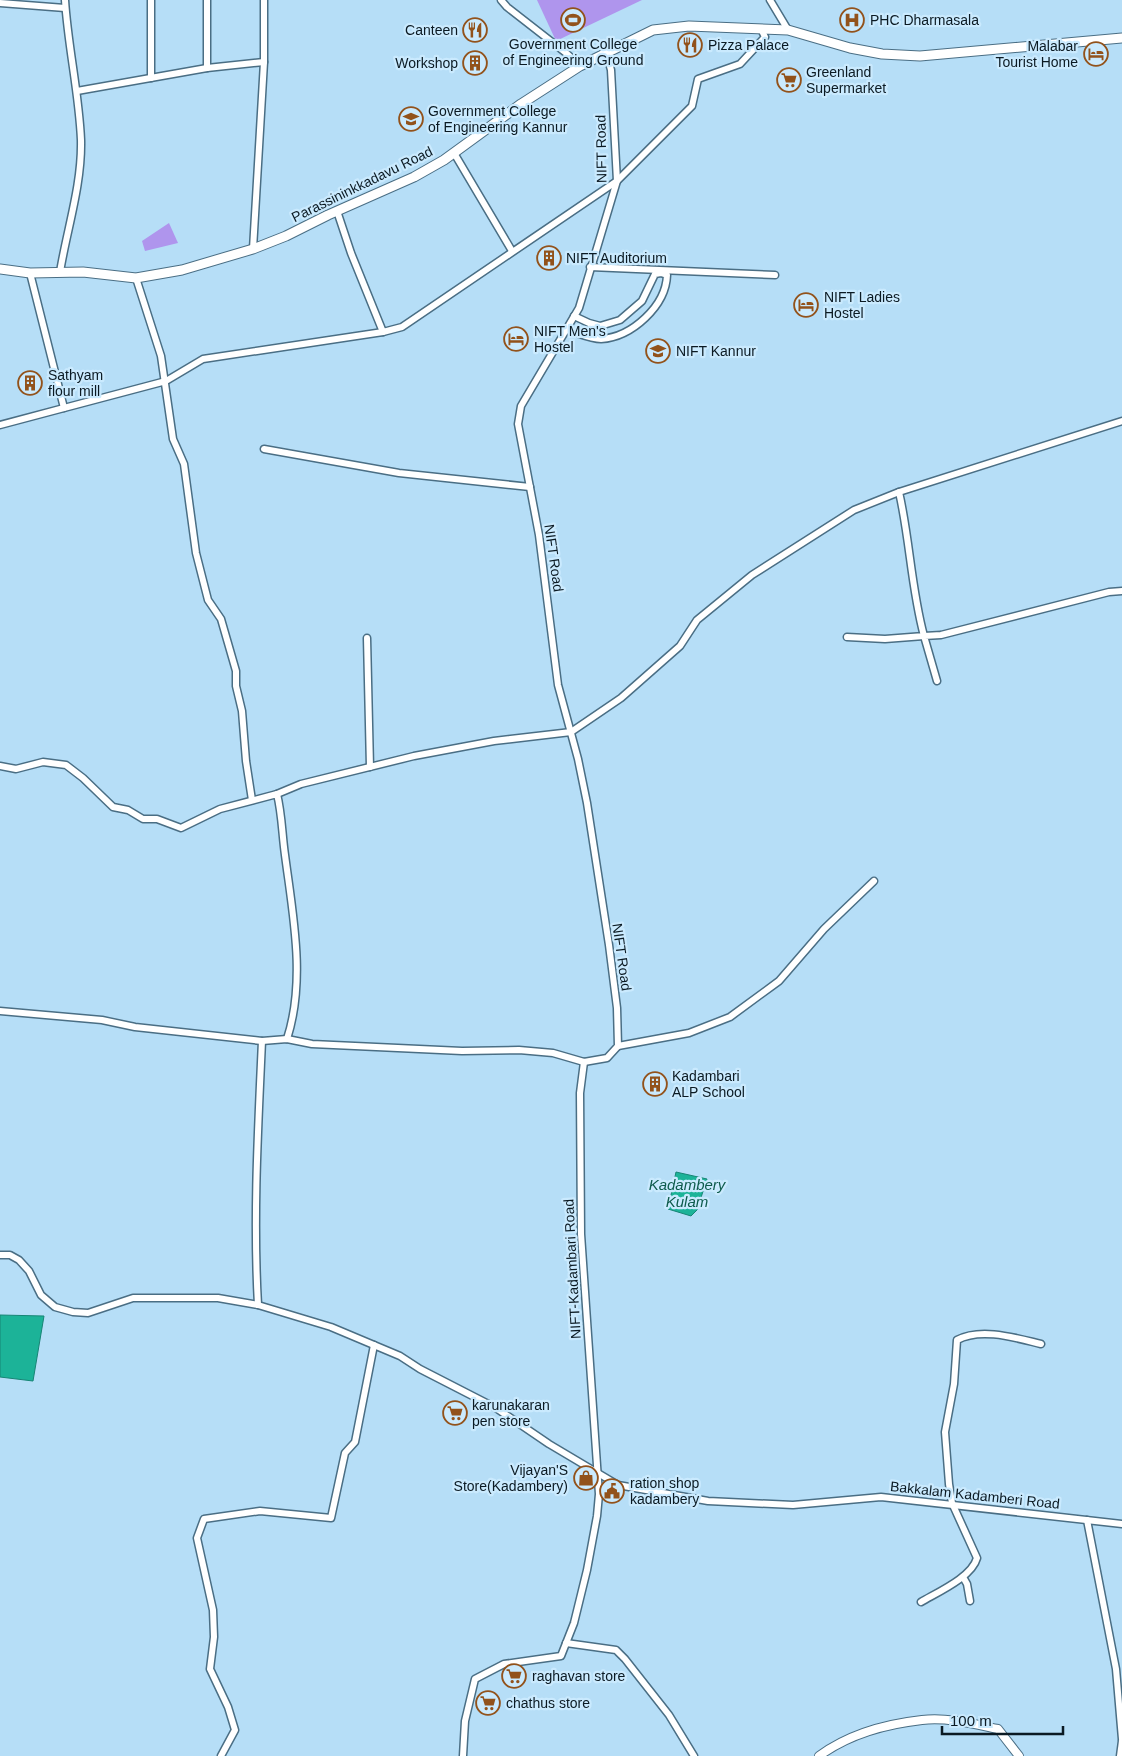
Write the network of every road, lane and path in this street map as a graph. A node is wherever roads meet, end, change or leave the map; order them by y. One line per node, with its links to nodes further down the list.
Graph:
1 (65, 0): 8 (street)
2 (151, 0): 16 (street)
3 (207, 0): 15 (street)
4 (264, 0): 13 (street)
5 (501, 0): 14 (street)
6 (770, 0): 10 (street)
7 (0, 3): 8 (street)
8 (65, 8): 17 (street)
9 (761, 29): 10 (main road, Parassininkkadavu Road); 12 (main road, Parassininkkadavu Road); 19 (street)
10 (788, 30): 11 (main road, Parassininkkadavu Road)
11 (1122, 38)
12 (606, 52): 14 (main road, Parassininkkadavu Road); 19 (street, NIFT Road)
13 (264, 62): 15 (street); 21 (street)
14 (580, 66): 18 (main road, Parassininkkadavu Road)
15 (207, 68): 16 (street)
16 (150, 78): 17 (street)
17 (77, 91): 25 (street)
18 (454, 153): 20 (main road, Parassininkkadavu Road); 22 (street)
19 (617, 181): 22 (street); 23 (street, NIFT Road)
20 (337, 211): 21 (main road, Parassininkkadavu Road); 31 (street)
21 (253, 249): 28 (main road, Parassininkkadavu Road)
22 (512, 251): 31 (street)
23 (590, 266): 27 (street); 29 (street, NIFT Road)
24 (0, 269): 26 (main road, Parassininkkadavu Road)
25 (60, 272): 26 (main road, Parassininkkadavu Road); 28 (main road, Parassininkkadavu Road)
26 (30, 273): 33 (street)
27 (775, 275)
28 (136, 278): 32 (street)
29 (574, 316): 30 (street, NIFT Road); 30 (street)
30 (567, 330): 37 (street, NIFT Road)
31 (384, 332): 32 (street)
32 (166, 381): 33 (street); 48 (street)
33 (64, 408): 35 (street)
34 (1122, 421): 38 (street)
35 (0, 425)
36 (264, 449): 37 (street)
37 (530, 487): 44 (street, NIFT Road)
38 (899, 492): 40 (street); 44 (street)
39 (1122, 592): 40 (street)
40 (924, 636): 41 (street); 43 (street)
41 (847, 637)
42 (367, 638): 46 (street)
43 (937, 681)
44 (571, 732): 46 (street); 53 (street, NIFT Road)
45 (0, 766): 48 (street)
46 (370, 767): 47 (street)
47 (277, 794): 48 (street); 51 (street)
48 (252, 800)
49 (874, 880): 53 (street)
50 (0, 1011): 52 (street)
51 (287, 1039): 52 (street); 54 (street)
52 (262, 1041): 56 (street)
53 (618, 1046): 54 (street)
54 (584, 1062): 59 (street, NIFT-Kadambari Road)
55 (0, 1254): 56 (street, Bakkalam Kadamberi Road)
56 (258, 1305): 58 (street, Bakkalam Kadamberi Road)
57 (1041, 1344): 60 (street)
58 (374, 1345): 59 (street, Bakkalam Kadamberi Road); 68 (street)
59 (598, 1475): 60 (street, Bakkalam Kadamberi Road); 66 (street, NIFT-Kadambari Road)
60 (952, 1503): 61 (street, Bakkalam Kadamberi Road); 63 (street)
61 (1087, 1520): 62 (street, Bakkalam Kadamberi Road); 67 (street)
62 (1122, 1524)
63 (962, 1577): 64 (street); 65 (street)
64 (970, 1601)
65 (920, 1602)
66 (566, 1643): 69 (street); 70 (street)
67 (1122, 1740): 73 (street)
68 (221, 1756)
69 (463, 1756)
70 (694, 1756)
71 (819, 1756): 72 (street)
72 (1018, 1756)
73 (1120, 1756)

